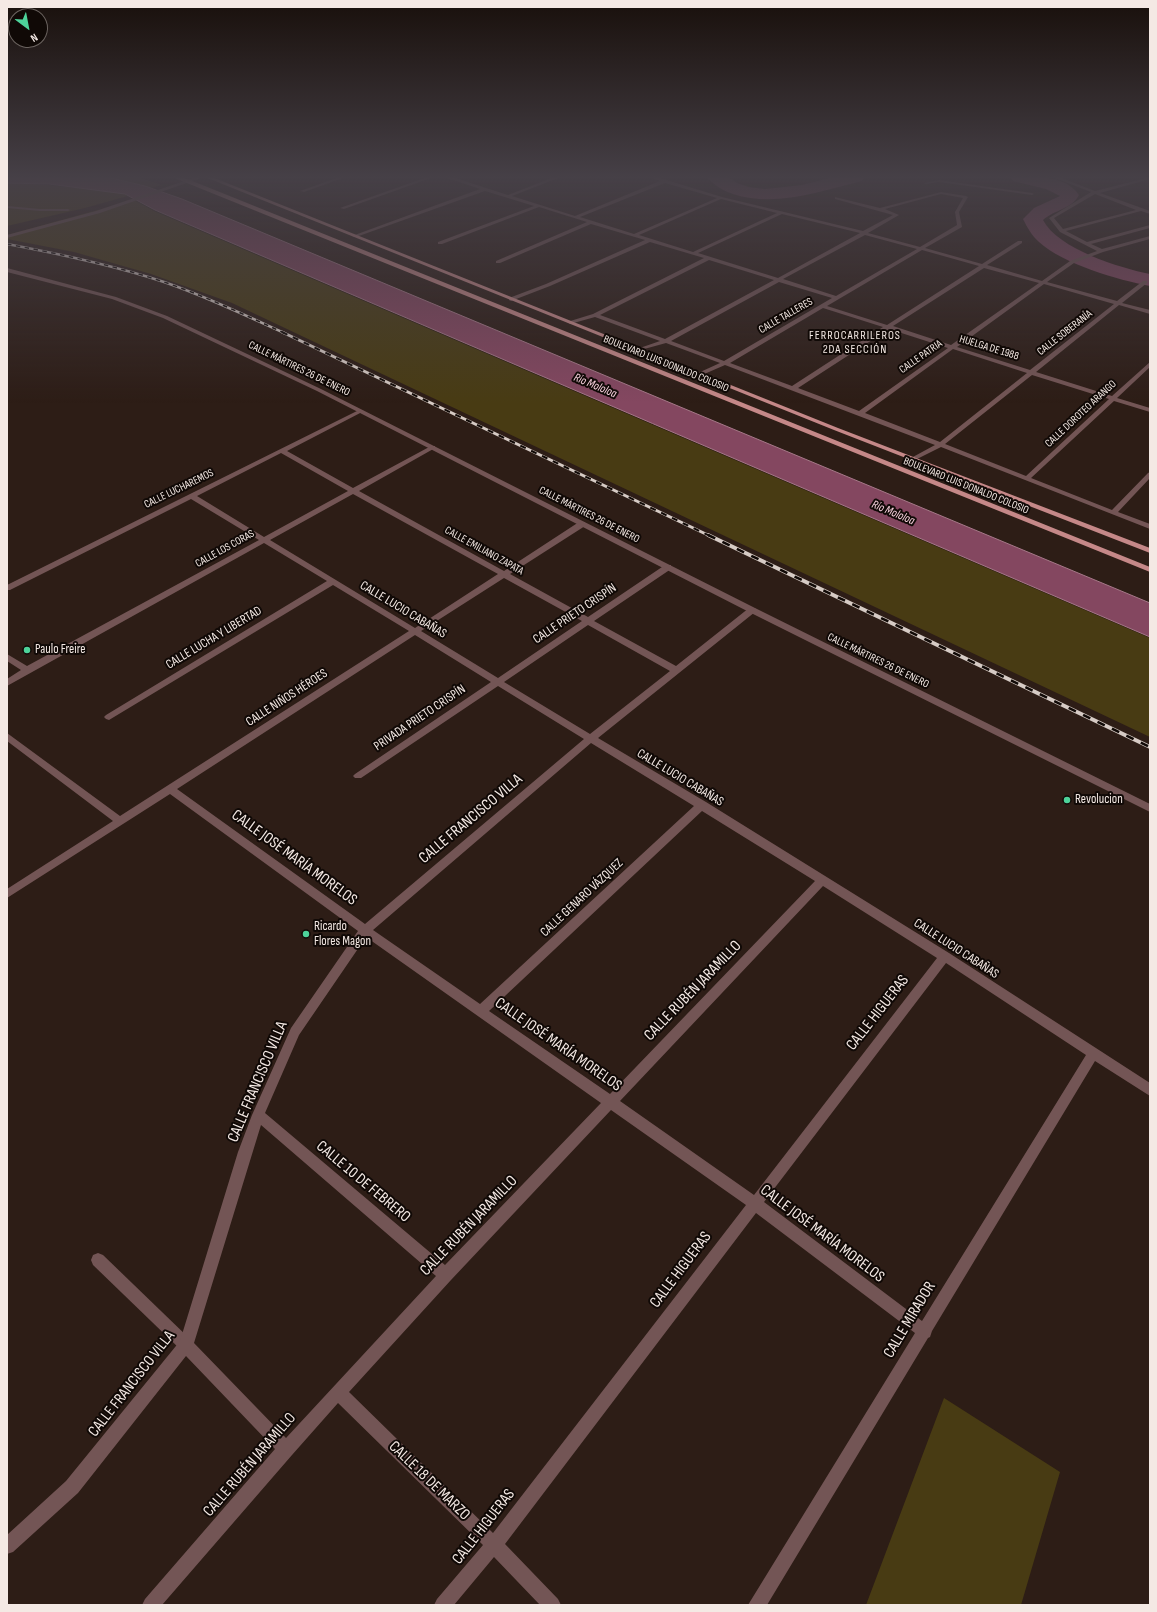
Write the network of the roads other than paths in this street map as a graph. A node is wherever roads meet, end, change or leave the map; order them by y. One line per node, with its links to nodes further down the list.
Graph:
1 (361, 252): 41 (main road, BOULEVARD LUIS DONALDO COLOSIO)
2 (395, 252): 20 (main road, BOULEVARD LUIS DONALDO COLOSIO)
3 (521, 252): 14 (street)
4 (623, 252): 20 (street)
5 (688, 252): 12 (street)
6 (698, 252): 12 (street)
7 (829, 252): 17 (street)
8 (915, 252): 21 (street, CALLE TALLERES)
9 (933, 252): 15 (street)
10 (1004, 252): 15 (street)
11 (1099, 252): 18 (street, CALLE PATRIA)
12 (694, 254): 13 (street)
13 (709, 258): 17 (street); 25 (street)
14 (498, 262)
15 (983, 266): 18 (street); 27 (street)
16 (7, 270): 38 (street, CALLE MÁRTIRES 26 DE ENERO)
17 (779, 280): 21 (street); 28 (street)
18 (1044, 282): 22 (street); 29 (street, CALLE PATRIA)
19 (1145, 282): 22 (street, CALLE SOBERANÍA)
20 (511, 298): 26 (main road, BOULEVARD LUIS DONALDO COLOSIO)
21 (837, 298): 23 (street, CALLE TALLERES)
22 (1119, 303): 24 (street); 33 (street, CALLE SOBERANÍA)
23 (822, 306): 27 (street, HUELGA DE 1988); 31 (street, CALLE TALLERES)
24 (1150, 312)
25 (595, 315): 26 (street); 28 (street, BOULEVARD LUIS DONALDO COLOSIO)
26 (570, 322): 30 (main road, BOULEVARD LUIS DONALDO COLOSIO)
27 (888, 327): 29 (street, HUELGA DE 1988); 35 (street)
28 (666, 341): 30 (street); 31 (street, BOULEVARD LUIS DONALDO COLOSIO)
29 (952, 347): 33 (street, HUELGA DE 1988); 39 (street, CALLE PATRIA)
30 (640, 350): 34 (main road, BOULEVARD LUIS DONALDO COLOSIO)
31 (725, 363): 34 (street, CALLE TALLERES); 35 (street, BOULEVARD LUIS DONALDO COLOSIO)
32 (1150, 364): 36 (street, CALLE DOROTEO ARANGO)
33 (1032, 372): 36 (street, HUELGA DE 1988); 42 (street, CALLE SOBERANÍA)
34 (700, 374): 40 (main road, BOULEVARD LUIS DONALDO COLOSIO)
35 (793, 388): 39 (street, BOULEVARD LUIS DONALDO COLOSIO)
36 (1113, 398): 37 (street, HUELGA DE 1988); 47 (street, CALLE DOROTEO ARANGO)
37 (1150, 410)
38 (361, 411): 43 (street, CALLE MÁRTIRES 26 DE ENERO); 44 (street, CALLE LUCHAREMOS)
39 (860, 413): 42 (street, BOULEVARD LUIS DONALDO COLOSIO)
40 (803, 416): 41 (main road); 45 (main road, BOULEVARD LUIS DONALDO COLOSIO)
41 (788, 425): 56 (main road, BOULEVARD LUIS DONALDO COLOSIO)
42 (940, 444): 45 (street, CALLE SOBERANÍA); 47 (street, BOULEVARD LUIS DONALDO COLOSIO)
43 (433, 447): 48 (street, CALLE LOS CORAS); 51 (street, CALLE MÁRTIRES 26 DE ENERO)
44 (282, 451): 48 (street, CALLE EMILIANO ZAPATA); 49 (street, CALLE LUCHAREMOS)
45 (913, 459): 54 (main road, BOULEVARD LUIS DONALDO COLOSIO)
46 (1150, 474): 50 (street)
47 (1026, 478): 50 (street, BOULEVARD LUIS DONALDO COLOSIO)
48 (354, 491): 53 (street, CALLE LOS CORAS); 57 (street, CALLE EMILIANO ZAPATA)
49 (192, 496): 53 (street, CALLE LUCIO CABAÑAS); 59 (street, CALLE LUCHAREMOS)
50 (1114, 512): 52 (street, BOULEVARD LUIS DONALDO COLOSIO)
51 (582, 524): 55 (street, CALLE MÁRTIRES 26 DE ENERO); 57 (street, CALLE NIÑOS HÉROES)
52 (1150, 527)
53 (264, 540): 58 (street, CALLE LUCIO CABAÑAS); 64 (street, CALLE LOS CORAS)
54 (1150, 551)
55 (668, 567): 60 (street, CALLE MÁRTIRES 26 DE ENERO); 61 (street, CALLE PRIETO CRISPÍN)
56 (1150, 570)
57 (504, 574): 61 (street, CALLE EMILIANO ZAPATA); 62 (street, CALLE NIÑOS HÉROES)
58 (332, 582): 62 (street, CALLE LUCIO CABAÑAS); 68 (street, CALLE LUCHA Y LIBERTAD)
59 (7, 588)
60 (752, 610): 65 (street, CALLE FRANCISCO VILLA); 74 (street, CALLE MÁRTIRES 26 DE ENERO)
61 (588, 621): 65 (street, CALLE EMILIANO ZAPATA); 66 (street, CALLE PRIETO CRISPÍN)
62 (414, 632): 66 (street, CALLE LUCIO CABAÑAS); 72 (street, CALLE NIÑOS HÉROES)
63 (7, 657): 64 (street)
64 (27, 670): 67 (street)
65 (676, 670): 70 (street, CALLE FRANCISCO VILLA)
66 (497, 682): 70 (street, CALLE LUCIO CABAÑAS); 71 (street, PRIVADA PRIETO CRISPÍN)
67 (7, 683)
68 (109, 717)
69 (7, 736): 75 (street)
70 (590, 739): 73 (street, CALLE LUCIO CABAÑAS); 78 (street, CALLE FRANCISCO VILLA)
71 (358, 776)
72 (170, 790): 75 (street, CALLE NIÑOS HÉROES); 78 (street, CALLE JOSÉ MARÍA MORELOS)
73 (702, 805): 76 (street, CALLE LUCIO CABAÑAS); 80 (street, CALLE GENARO VÁZQUEZ)
74 (1150, 808)
75 (120, 821): 77 (street, CALLE NIÑOS HÉROES)
76 (822, 880): 79 (street, CALLE LUCIO CABAÑAS); 83 (street, CALLE RUBÉN JARAMILLO)
77 (7, 894)
78 (365, 930): 80 (street, CALLE JOSÉ MARÍA MORELOS); 84 (street, CALLE FRANCISCO VILLA)
79 (946, 956): 81 (street, CALLE LUCIO CABAÑAS); 85 (street, CALLE HIGUERAS)
80 (481, 1011): 83 (street, CALLE JOSÉ MARÍA MORELOS)
81 (1093, 1054): 82 (street, CALLE LUCIO CABAÑAS); 88 (street, CALLE MIRADOR)
82 (1150, 1090)
83 (610, 1103): 85 (street, CALLE JOSÉ MARÍA MORELOS); 87 (street, CALLE RUBÉN JARAMILLO)
84 (258, 1115): 87 (street, CALLE 10 DE FEBRERO); 89 (street, CALLE FRANCISCO VILLA)
85 (754, 1203): 88 (street, CALLE JOSÉ MARÍA MORELOS); 92 (street, CALLE HIGUERAS)
86 (98, 1260): 89 (street)
87 (446, 1275): 90 (street, CALLE RUBÉN JARAMILLO)
88 (925, 1332): 97 (street, CALLE MIRADOR)
89 (186, 1345): 91 (street); 93 (street, CALLE FRANCISCO VILLA)
90 (338, 1392): 91 (street, CALLE RUBÉN JARAMILLO); 92 (street, CALLE 18 DE MARZO)
91 (286, 1449): 94 (street, CALLE RUBÉN JARAMILLO)
92 (494, 1545): 95 (street, CALLE HIGUERAS); 96 (street, CALLE 18 DE MARZO)
93 (7, 1546)
94 (151, 1605)
95 (443, 1605)
96 (552, 1605)
97 (758, 1605)

